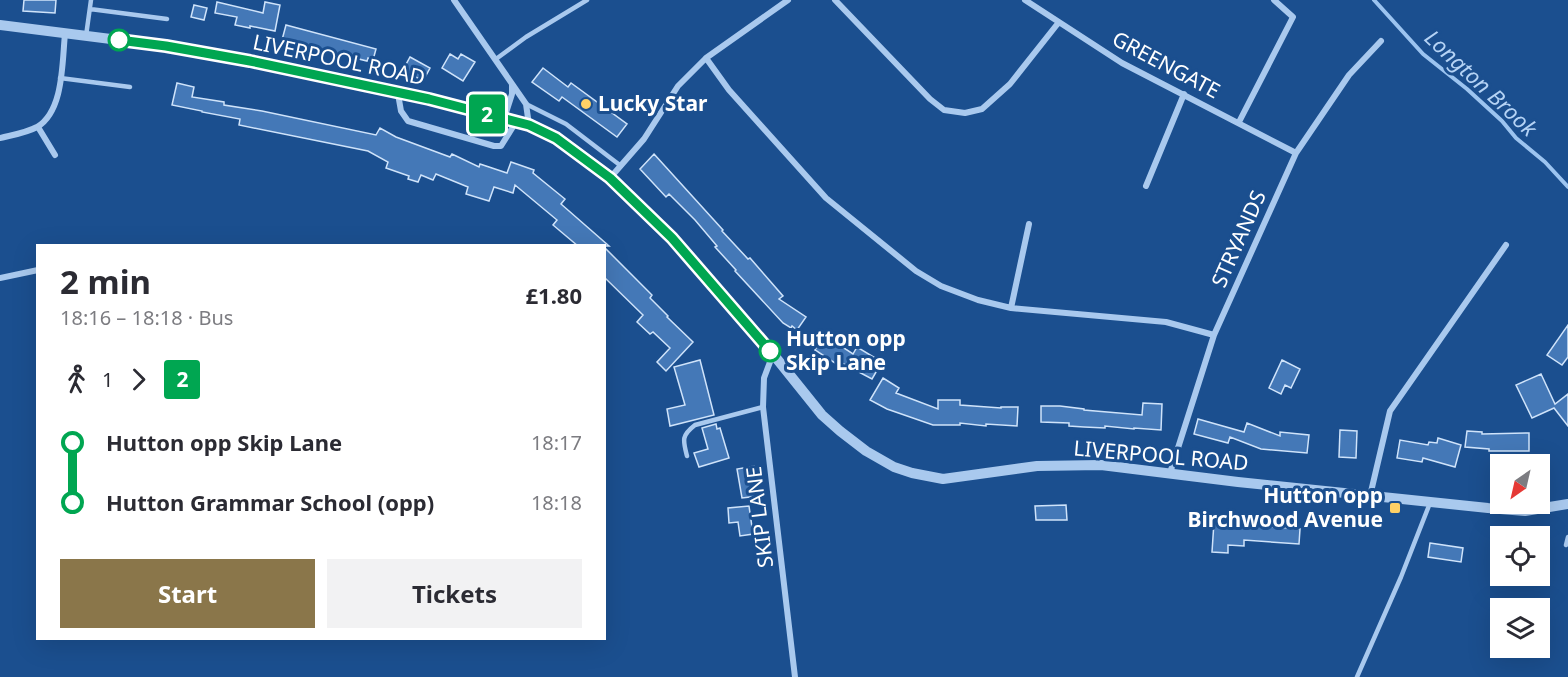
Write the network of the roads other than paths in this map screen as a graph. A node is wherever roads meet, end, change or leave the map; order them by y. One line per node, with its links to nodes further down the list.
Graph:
1 (92, 0): 8 (lane)
2 (454, 0): 16 (street)
3 (586, 0): 16 (lane)
4 (788, 0): 15 (street)
5 (835, 0): 10 (street)
6 (1025, 0): 10 (street, GREENGATE)
7 (1274, 0): 25 (street)
8 (90, 9): 9 (lane); 13 (lane)
9 (167, 19)
10 (1059, 22): 21 (street, GREENGATE)
11 (0, 26): 12 (street, LIVERPOOL ROAD)
12 (65, 34): 13 (street, LIVERPOOL ROAD); 17 (street)
13 (85, 37): 20 (street, LIVERPOOL ROAD)
14 (1381, 41): 29 (street, STRYANDS)
15 (706, 58): 31 (street); 38 (street)
16 (496, 60): 18 (street)
17 (60, 78): 19 (lane); 27 (street)
18 (512, 83): 22 (street); 23 (street)
19 (130, 87)
20 (398, 94): 23 (street, LIVERPOOL ROAD); 24 (street)
21 (1184, 94): 25 (street, GREENGATE); 33 (street)
22 (526, 104): 26 (street); 31 (lane)
23 (504, 118): 24 (street, LIVERPOOL ROAD)
24 (516, 122): 26 (street, LIVERPOOL ROAD)
25 (1239, 122): 29 (street, GREENGATE)
26 (529, 125): 32 (street, LIVERPOOL ROAD)
27 (38, 127): 28 (street); 30 (street)
28 (0, 138)
29 (1296, 153): 39 (street, STRYANDS)
30 (55, 155)
31 (621, 165): 32 (street)
32 (610, 178): 40 (street, LIVERPOOL ROAD)
33 (1146, 186)
34 (1029, 224): 38 (street)
35 (1506, 244): 44 (street)
36 (36, 270): 37 (street)
37 (0, 278)
38 (1011, 308): 39 (street)
39 (1214, 335): 43 (street, STRYANDS)
40 (773, 354): 41 (street, SKIP LANE); 43 (street, LIVERPOOL ROAD)
41 (764, 407): 42 (lane); 49 (street, SKIP LANE)
42 (687, 456)
43 (1170, 473): 44 (street, LIVERPOOL ROAD)
44 (1370, 496): 45 (street, LIVERPOOL ROAD)
45 (1430, 503): 46 (street, LIVERPOOL ROAD); 50 (lane)
46 (1568, 504)
47 (1568, 537): 48 (lane)
48 (1566, 545)
49 (795, 677)
50 (1357, 677)

